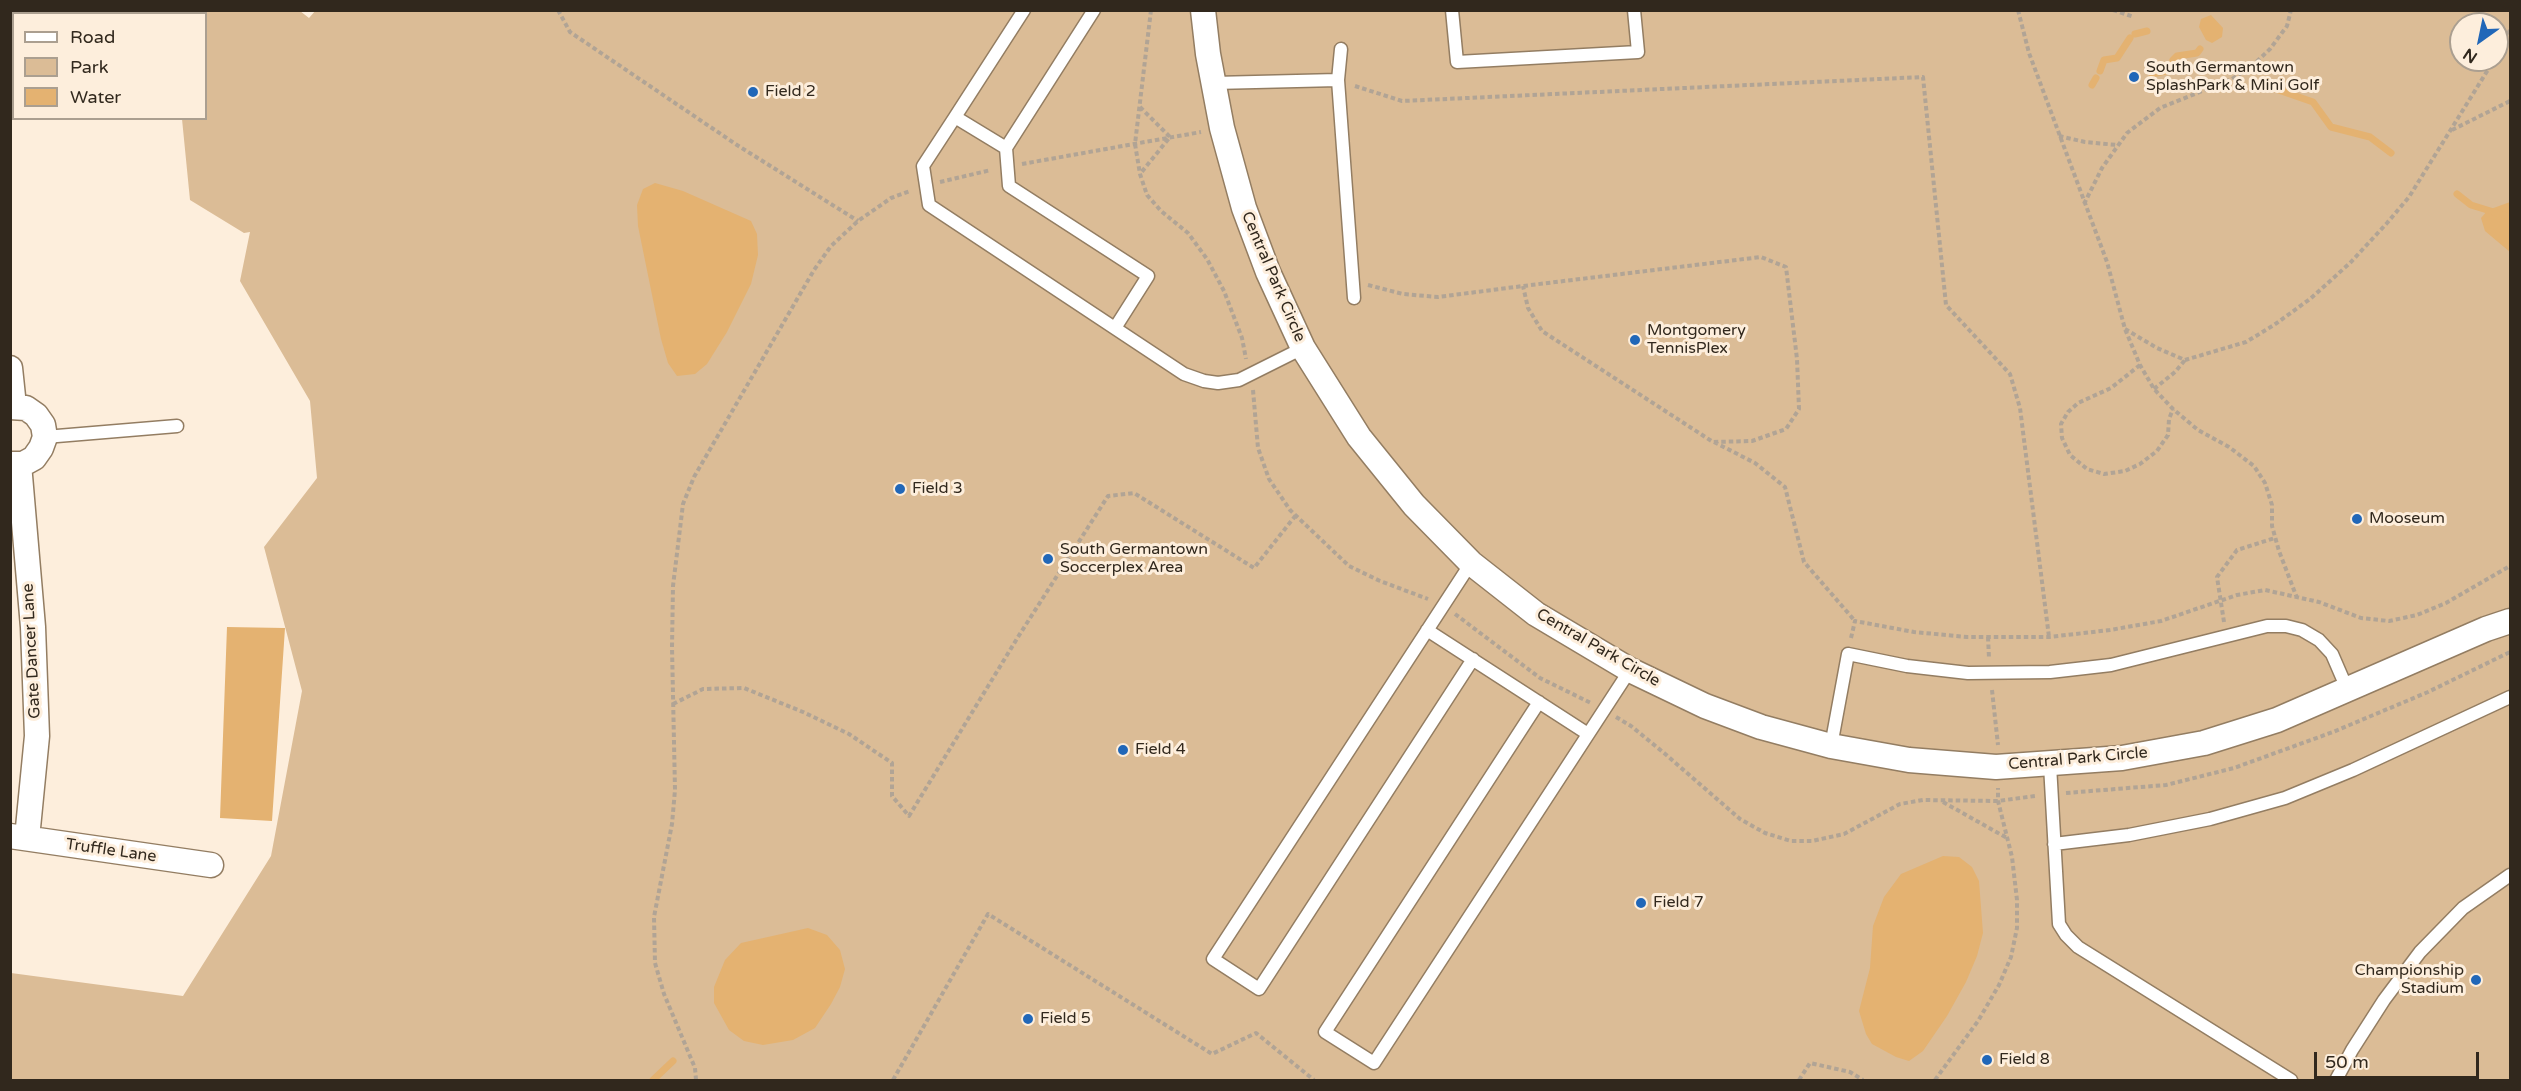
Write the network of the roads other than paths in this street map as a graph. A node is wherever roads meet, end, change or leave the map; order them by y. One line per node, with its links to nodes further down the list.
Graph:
1 (1024, 10): 9 (lane)
2 (1094, 10): 10 (lane)
3 (1203, 10): 8 (street, Central Park Circle)
4 (1452, 10): 5 (lane)
5 (1634, 10)
6 (1341, 49): 7 (lane)
7 (1338, 80): 8 (lane); 11 (lane)
8 (1214, 83): 13 (street, Central Park Circle)
9 (955, 117): 10 (lane); 12 (lane)
10 (1006, 148): 12 (lane)
11 (1354, 298)
12 (1115, 328): 13 (lane)
13 (1303, 348): 19 (street, Central Park Circle)
14 (10, 368): 15 (street)
15 (12, 406): 17 (street)
16 (177, 426): 17 (lane)
17 (45, 437): 18 (street, Gate Dancer Lane)
18 (15, 464): 30 (street, Gate Dancer Lane)
19 (1471, 563): 21 (lane); 23 (street, Central Park Circle)
20 (2511, 621): 24 (street, Central Park Circle)
21 (1428, 630): 22 (lane); 22 (lane)
22 (1473, 659): 26 (lane)
23 (1630, 670): 27 (lane); 28 (street, Central Park Circle)
24 (2348, 691): 28 (lane); 29 (street, Central Park Circle)
25 (2511, 697): 31 (lane)
26 (1539, 702): 27 (lane); 27 (lane)
27 (1588, 734)
28 (1831, 746): 29 (street, Central Park Circle)
29 (2050, 765): 31 (lane)
30 (19, 837): 32 (street, Truffle Lane)
31 (2054, 844): 34 (lane)
32 (211, 865)
33 (2511, 875): 35 (lane)
34 (2291, 1080)
35 (2336, 1080)

